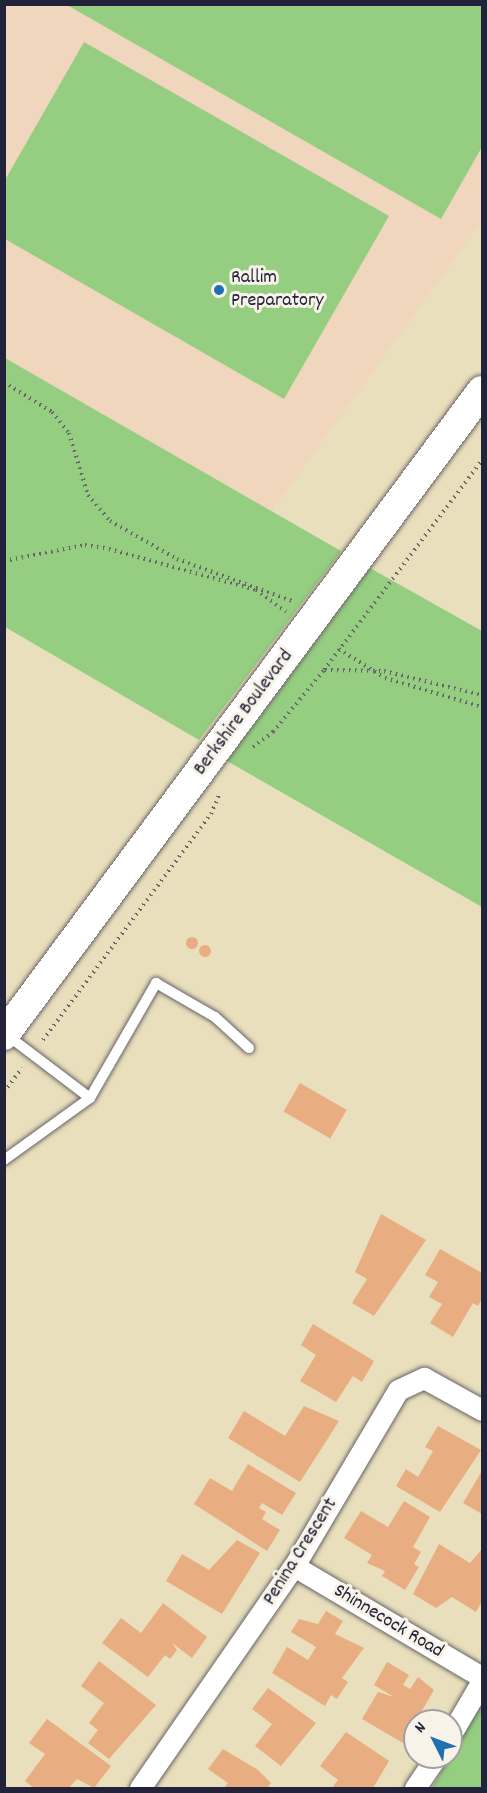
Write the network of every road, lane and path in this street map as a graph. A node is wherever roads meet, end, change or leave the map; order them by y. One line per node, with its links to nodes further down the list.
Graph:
1 (4, 382): 5 (path)
2 (483, 391): 14 (street, Berkshire Boulevard)
3 (483, 460): 7 (path)
4 (4, 561): 6 (path)
5 (302, 606)
6 (293, 618)
7 (339, 649): 8 (path); 9 (path)
8 (324, 670): 9 (path); 12 (path)
9 (374, 671): 10 (path); 11 (path)
10 (483, 695)
11 (483, 707)
12 (246, 752)
13 (221, 787): 16 (path)
14 (5, 1034): 16 (lane)
15 (249, 1048): 18 (lane)
16 (34, 1053): 17 (path); 18 (lane)
17 (4, 1092)
18 (90, 1098): 19 (lane)
19 (4, 1161)
20 (483, 1410): 21 (street, Penina Crescent)
21 (294, 1566): 22 (street, Shinnecock Road); 25 (street, Penina Crescent)
22 (483, 1679): 23 (street)
23 (463, 1713)
24 (428, 1769): 26 (street)
25 (140, 1788)
26 (416, 1788)

